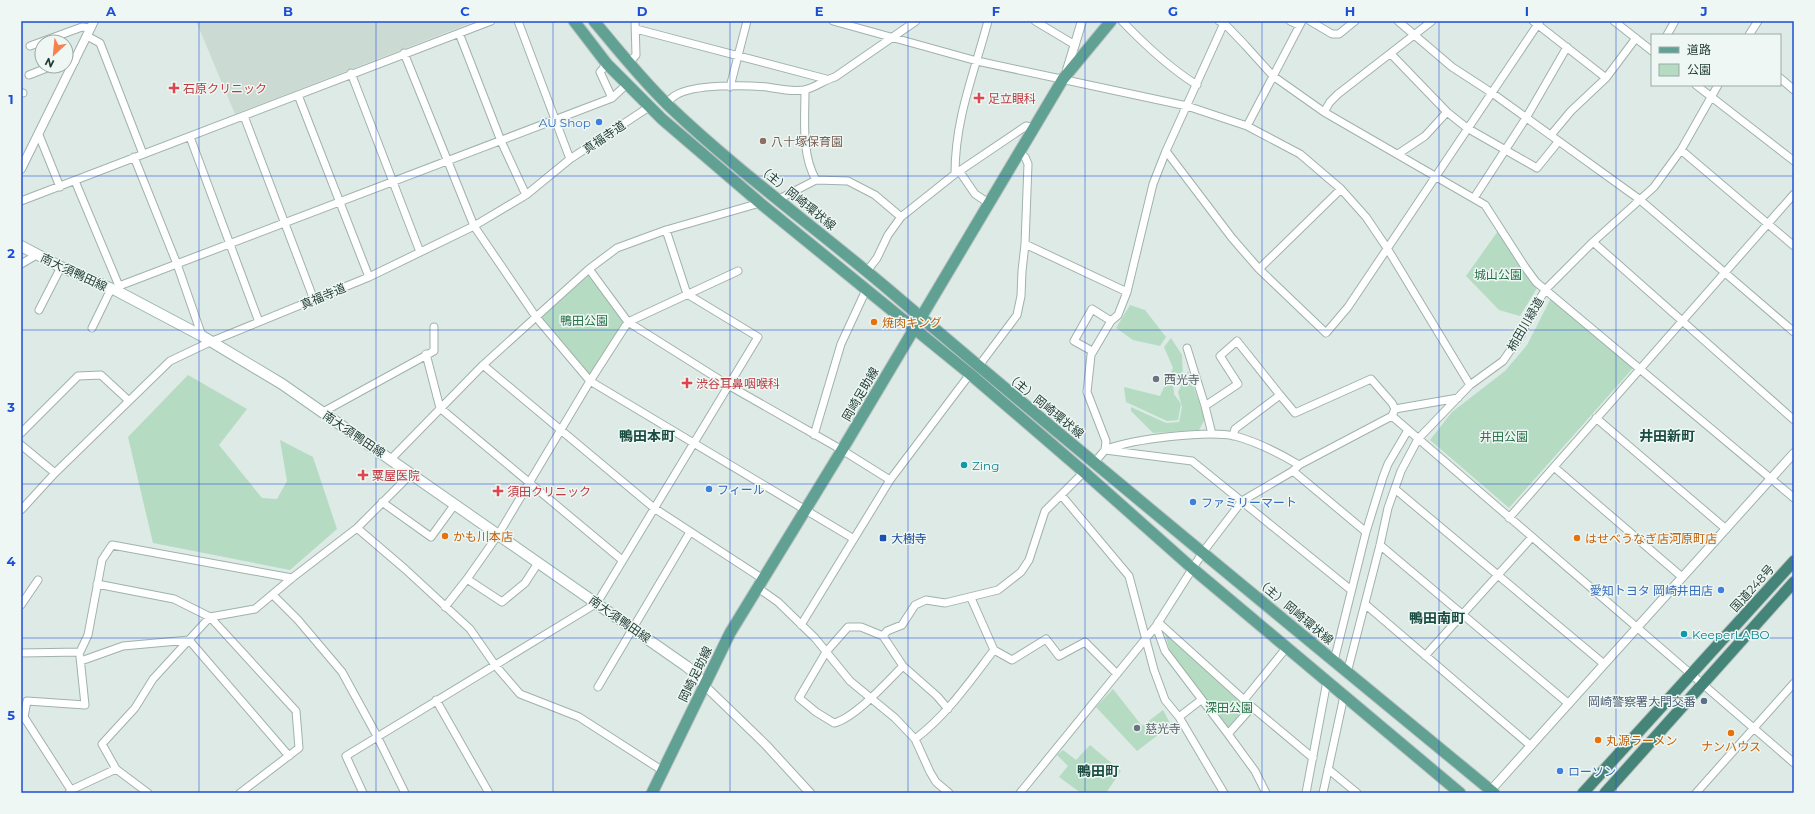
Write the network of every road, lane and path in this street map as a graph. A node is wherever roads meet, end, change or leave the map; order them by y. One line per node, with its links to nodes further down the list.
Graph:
1 (491, 21): 28 (street)
2 (518, 21): 71 (street)
3 (574, 21): 44 (main road, （主）岡崎環状線)
4 (594, 21): 43 (main road, （主）岡崎環状線)
5 (636, 21): 27 (street)
6 (747, 21): 40 (street)
7 (833, 21): 25 (street)
8 (916, 21): 32 (street)
9 (988, 21): 42 (street)
10 (1035, 21): 34 (street)
11 (1082, 21): 34 (street)
12 (1110, 21): 51 (main road, 岡崎足助線)
13 (1122, 21): 54 (street)
14 (1290, 21): 24 (street)
15 (1310, 21): 16 (street)
16 (1355, 21)
17 (1398, 21): 31 (street)
18 (1432, 21): 31 (street)
19 (1614, 21): 33 (street)
20 (1675, 21): 29 (street)
21 (1758, 21): 30 (street)
22 (1223, 22): 48 (street); 54 (street)
23 (1537, 22): 36 (street); 60 (street)
24 (1300, 23): 48 (street)
25 (859, 24): 32 (street)
26 (91, 28): 35 (street); 41 (street); 84 (street)
27 (636, 29): 40 (street); 43 (street)
28 (459, 33): 38 (street); 78 (street)
29 (1668, 34)
30 (1750, 34)
31 (1414, 35): 39 (street); 60 (street)
32 (892, 38): 42 (street); 50 (street)
33 (1636, 38): 37 (street); 49 (street)
34 (1075, 45): 51 (street)
35 (30, 46)
36 (1567, 47): 49 (street); 70 (street)
37 (1651, 50)
38 (404, 53): 46 (street); 89 (street)
39 (1391, 54): 67 (street); 68 (street)
40 (739, 56): 50 (street); 57 (street)
41 (75, 61): 75 (street)
42 (977, 61): 51 (street); 91 (street)
43 (629, 63): 64 (main road, （主）岡崎環状線)
44 (607, 64): 53 (main road, （主）岡崎環状線); 63 (street)
45 (34, 73): 47 (street)
46 (351, 73): 61 (street); 95 (street)
47 (29, 75)
48 (1273, 76): 67 (street); 72 (street)
49 (1606, 78): 76 (street)
50 (826, 79): 58 (street)
51 (1063, 79): 65 (street); 73 (main road, 岡崎足助線)
52 (1781, 79): 59 (street)
53 (627, 84): 63 (street); 66 (main road, （主）岡崎環状線)
54 (1197, 85): 65 (street)
55 (1697, 86): 62 (street)
56 (1717, 86): 62 (street, 柿田川緑道)
57 (730, 87): 58 (street); 64 (street)
58 (805, 90): 93 (street)
59 (1794, 90)
60 (1492, 93): 70 (street); 74 (street)
61 (298, 95): 69 (street); 104 (street)
62 (1711, 96): 81 (street, 柿田川緑道); 88 (street)
63 (612, 98): 71 (street)
64 (666, 104): 101 (main road, （主）岡崎環状線)
65 (1186, 106): 72 (street); 82 (street)
66 (649, 107): 87 (street, 真福寺道); 105 (main road, （主）岡崎環状線)
67 (1324, 112): 85 (street)
68 (1448, 112): 74 (street); 85 (street)
69 (244, 116): 77 (street); 108 (street)
70 (1526, 118): 76 (street); 80 (street)
71 (555, 119): 78 (street); 87 (street)
72 (1247, 126): 97 (street)
73 (1035, 128): 83 (main road, 岡崎足助線); 91 (street)
74 (1467, 128): 80 (street); 92 (street)
75 (39, 135): 90 (street); 96 (street)
76 (1551, 135): 79 (street)
77 (190, 137): 84 (street); 113 (street)
78 (501, 141): 89 (street); 99 (street)
79 (1558, 142): 80 (street); 102 (street)
80 (1505, 149): 100 (street)
81 (1681, 150): 102 (street, 柿田川緑道); 109 (street)
82 (1166, 151): 124 (street); 132 (street)
83 (1020, 152): 106 (main road, 岡崎足助線); 114 (street)
84 (143, 154): 86 (street)
85 (1398, 154): 92 (street)
86 (134, 158): 94 (street); 121 (street)
87 (570, 159): 99 (street, 真福寺道)
88 (1794, 161)
89 (447, 162): 95 (street); 110 (street)
90 (21, 169)
91 (957, 173): 106 (street); 107 (street)
92 (1435, 176): 100 (street); 117 (street)
93 (816, 180): 101 (street); 107 (street)
94 (75, 181): 96 (street); 129 (street)
95 (393, 182): 104 (street); 118 (street)
96 (60, 186): 103 (street)
97 (1341, 189): 117 (street); 124 (street)
98 (1794, 194): 109 (street)
99 (526, 195): 110 (street, 真福寺道)
100 (1474, 198): 130 (street)
101 (779, 199): 126 (main road, （主）岡崎環状線)
102 (1639, 199): 112 (street, 柿田川緑道); 127 (street)
103 (21, 201)
104 (339, 203): 108 (street); 128 (street)
105 (760, 203): 111 (street); 131 (main road, （主）岡崎環状線)
106 (990, 204): 137 (main road, 岡崎足助線)
107 (901, 217): 126 (street)
108 (284, 223): 113 (street); 134 (street)
109 (1767, 224): 116 (street); 127 (street)
110 (474, 226): 118 (street, 真福寺道); 136 (street)
111 (666, 230): 123 (street); 133 (street)
112 (1593, 242): 130 (street, 柿田川緑道); 139 (street)
113 (230, 244): 121 (street); 140 (street)
114 (1025, 244): 132 (street); 152 (street)
115 (21, 246): 119 (main road, 南大須鴨田線)
116 (1794, 246)
117 (1387, 248): 124 (street); 155 (street)
118 (420, 252): 128 (street, 真福寺道)
119 (38, 254): 120 (street); 122 (main road, 南大須鴨田線)
120 (21, 264)
121 (176, 264): 129 (street); 146 (street)
122 (61, 267): 129 (main road, 南大須鴨田線); 135 (street)
123 (589, 269): 136 (street); 141 (street)
124 (1259, 269)
125 (738, 271): 133 (street)
126 (867, 271): 137 (main road, （主）岡崎環状線)
127 (1724, 272): 139 (street); 145 (street)
128 (369, 277): 134 (street, 真福寺道)
129 (116, 289): 143 (street); 146 (main road, 南大須鴨田線)
130 (1546, 289): 151 (street); 155 (street, 柿田川緑道)
131 (866, 290): 144 (main road, （主）岡崎環状線); 169 (street)
132 (1127, 292): 138 (street)
133 (687, 294): 141 (street); 154 (street)
134 (314, 300): 140 (street, 真福寺道)
135 (39, 310)
136 (536, 317): 150 (street); 153 (street)
137 (921, 317): 144 (main road, 岡崎足助線); 152 (main road, （主）岡崎環状線)
138 (1111, 321): 148 (street); 148 (street)
139 (1681, 321): 151 (street); 164 (street)
140 (259, 322): 146 (street, 真福寺道)
141 (628, 322): 153 (street); 154 (street)
142 (434, 327): 149 (street)
143 (92, 328)
144 (913, 329): 152 (main road, （主）岡崎環状線); 174 (main road, 岡崎足助線)
145 (1794, 332)
146 (206, 339): 158 (street, 真福寺道); 161 (main road, 南大須鴨田線)
147 (1187, 348): 159 (street)
148 (1092, 351): 175 (street)
149 (426, 354): 160 (street); 161 (street)
150 (483, 365): 160 (street); 165 (street)
151 (1640, 368): 163 (street); 185 (street)
152 (974, 371): 178 (main road, （主）岡崎環状線); 182 (main road, （主）岡崎環状線); 186 (street)
153 (590, 381): 165 (street); 172 (street)
154 (728, 385): 169 (street); 172 (street)
155 (1470, 385): 157 (street, 柿田川緑道)
156 (1280, 395): 159 (street); 162 (street); 170 (street)
157 (1458, 398): 162 (street); 171 (street, 柿田川緑道)
158 (128, 400): 167 (street); 183 (street, 真福寺道)
159 (1205, 406): 168 (street)
160 (440, 408): 177 (street); 187 (street)
161 (323, 412): 177 (main road, 南大須鴨田線)
162 (1393, 412): 166 (street); 179 (street)
163 (1596, 418): 180 (street); 199 (street)
164 (1794, 420)
165 (560, 430): 187 (street); 194 (street)
166 (1408, 430): 171 (street); 201 (street)
167 (21, 433)
168 (1212, 434): 170 (street); 175 (street)
169 (814, 435): 174 (street)
170 (1233, 436): 179 (street)
171 (1418, 439): 188 (street, 柿田川緑道); 197 (street)
172 (694, 443): 194 (street); 196 (street)
173 (21, 445): 183 (street)
174 (842, 450): 186 (street); 196 (main road, 岡崎足助線)
175 (1104, 450): 178 (street); 191 (street)
176 (1794, 453): 185 (street)
177 (391, 459): 184 (main road, 南大須鴨田線)
178 (1094, 463): 206 (main road, （主）岡崎環状線)
179 (1299, 465): 181 (street)
180 (1554, 467): 197 (street); 212 (street)
181 (1294, 471): 191 (street); 201 (street)
182 (1084, 472): 189 (street); 210 (main road, （主）岡崎環状線)
183 (55, 473): 195 (street, 真福寺道)
184 (411, 474): 192 (street); 193 (main road, 南大須鴨田線)
185 (1771, 479): 190 (street); 199 (street)
186 (890, 480): 204 (street)
187 (530, 482): 202 (street); 207 (street)
188 (1395, 489): 205 (street, 柿田川緑道); 211 (street)
189 (1062, 496): 221 (street); 233 (street)
190 (1794, 498)
191 (1242, 501): 206 (street); 219 (street)
192 (382, 502): 193 (street); 198 (street)
193 (455, 504): 202 (main road, 南大須鴨田線)
194 (654, 508): 200 (street); 207 (street)
195 (21, 510)
196 (805, 510): 204 (street); 218 (main road, 岡崎足助線)
197 (1509, 518): 203 (street)
198 (357, 528): 213 (street); 225 (street)
199 (1726, 529): 212 (street)
200 (690, 532): 218 (street); 230 (street)
201 (1366, 532): 219 (street)
202 (498, 535): 209 (main road, 南大須鴨田線); 214 (street)
203 (1532, 537): 211 (street); 231 (street)
204 (854, 539): 228 (street)
205 (1380, 545): 223 (street, 柿田川緑道); 226 (street)
206 (1203, 552): 210 (street); 242 (main road, （主）岡崎環状線)
207 (622, 560): 222 (street)
208 (1794, 561): 248 (highway, 国道248号)
209 (538, 562): 214 (street); 222 (main road, 南大須鴨田線)
210 (1192, 568): 229 (street); 235 (main road, （主）岡崎環状線)
211 (1498, 575): 226 (street); 243 (street)
212 (1682, 577): 231 (street)
213 (292, 578): 217 (street); 220 (street)
214 (467, 579): 225 (street)
215 (38, 580): 224 (street)
216 (1794, 582): 251 (highway)
217 (97, 584): 227 (street); 237 (street)
218 (760, 584): 228 (street); 252 (main road, 岡崎足助線)
219 (1351, 590): 242 (street)
220 (273, 594): 227 (street); 265 (street)
221 (971, 598): 232 (street); 236 (street)
222 (596, 603): 230 (main road, 南大須鴨田線); 244 (street)
223 (1365, 604): 240 (street); 246 (street, 柿田川緑道)
224 (21, 606)
225 (444, 607): 244 (street)
226 (1462, 615): 240 (street); 259 (street)
227 (210, 617): 234 (street); 268 (street)
228 (801, 624): 238 (street)
229 (1157, 624): 233 (street); 257 (street); 258 (street)
230 (632, 628): 252 (main road, 南大須鴨田線); 253 (street)
231 (1637, 628): 243 (street); 248 (street)
232 (883, 636): 238 (street); 245 (street)
233 (1147, 636): 247 (street); 262 (street)
234 (189, 640): 241 (street); 268 (street); 271 (street)
235 (1287, 647): 249 (main road, （主）岡崎環状線); 258 (street)
236 (994, 650): 247 (street); 261 (street)
237 (80, 652): 239 (street); 241 (street)
238 (826, 652): 255 (street); 255 (street)
239 (21, 653)
240 (1425, 656): 267 (street)
241 (81, 661): 275 (street)
242 (1334, 661): 246 (main road, （主）岡崎環状線)
243 (1604, 664): 259 (street)
244 (495, 665): 256 (street); 273 (street)
245 (903, 666): 255 (street); 261 (street)
246 (1347, 673): 276 (main road, （主）岡崎環状線)
247 (1117, 674): 285 (street)
248 (1691, 675): 251 (street); 292 (highway, 国道248号)
249 (1327, 681): 254 (main road, （主）岡崎環状線); 269 (street)
250 (1794, 683): 263 (street)
251 (1702, 684): 263 (street); 293 (highway)
252 (704, 685): 273 (main road, 岡崎足助線); 283 (street)
253 (598, 687)
254 (1344, 696): 272 (street); 291 (main road, （主）岡崎環状線)
255 (872, 699): 266 (street)
256 (436, 700): 265 (street); 281 (street)
257 (1201, 700): 262 (street); 264 (street)
258 (1244, 700): 260 (street)
259 (1569, 704): 267 (street)
260 (1252, 707): 264 (street); 269 (street)
261 (948, 709): 266 (street)
262 (1180, 717): 286 (street)
263 (1753, 728): 270 (street); 294 (street)
264 (1228, 734): 287 (street)
265 (377, 736): 279 (street); 280 (street)
266 (916, 739): 284 (street)
267 (1531, 746): 276 (street)
268 (289, 756): 274 (street)
269 (1313, 758): 288 (street)
270 (1794, 763)
271 (116, 769): 275 (street); 277 (street)
272 (1328, 769): 289 (street); 290 (street)
273 (663, 771): 282 (main road, 岡崎足助線)
274 (249, 790): 278 (street)
275 (70, 791)
276 (1493, 792)
277 (148, 793)
278 (240, 793)
279 (363, 793)
280 (405, 793)
281 (489, 793)
282 (652, 793)
283 (810, 793)
284 (949, 793)
285 (1020, 793)
286 (1224, 793)
287 (1266, 793)
288 (1306, 793)
289 (1323, 793)
290 (1357, 793)
291 (1460, 793)
292 (1583, 793)
293 (1605, 793)
294 (1696, 793)

